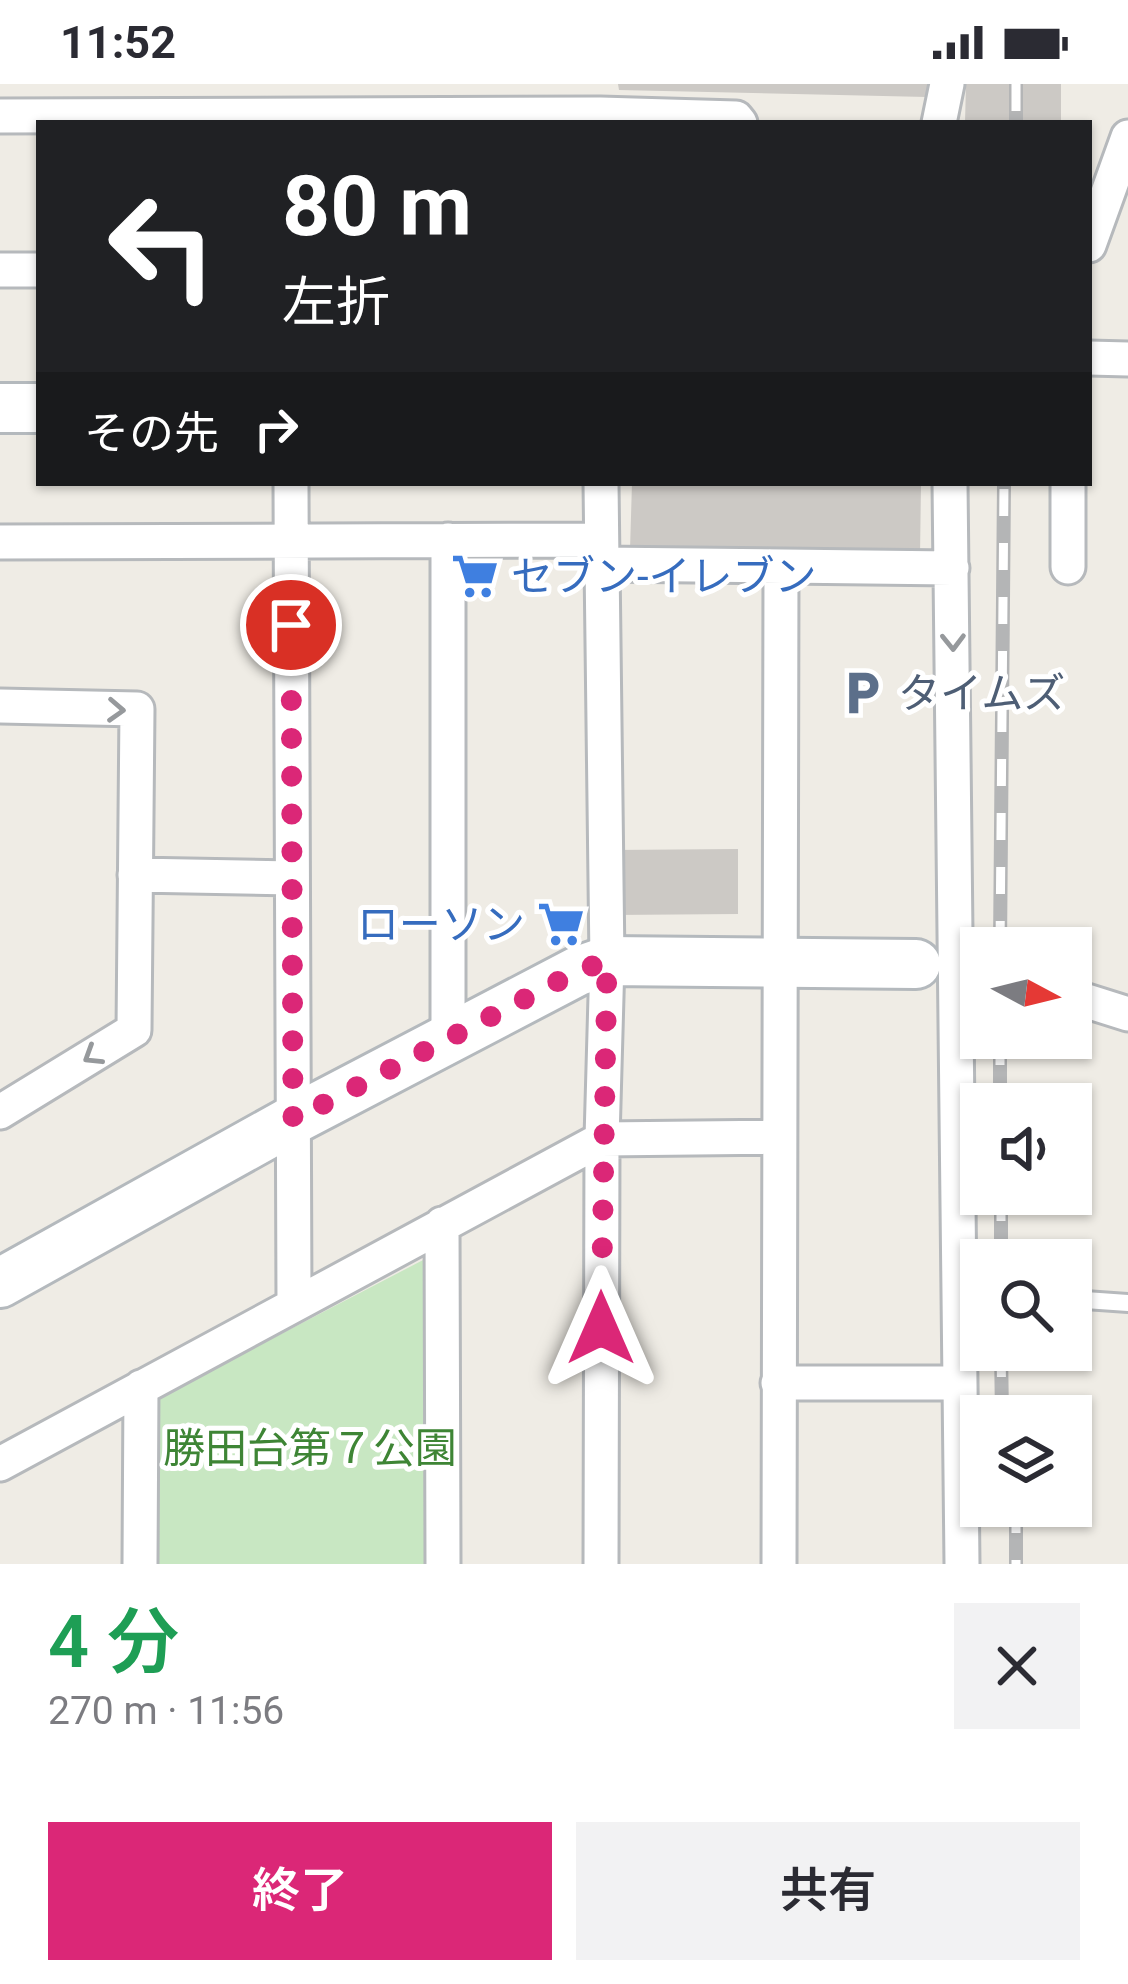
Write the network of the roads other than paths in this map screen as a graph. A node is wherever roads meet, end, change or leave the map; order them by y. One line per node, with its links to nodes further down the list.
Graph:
1 (946, 84): 8 (street)
2 (442, 99): 4 (street); 5 (street)
3 (141, 100): 4 (street); 6 (street)
4 (290, 107)
5 (600, 107): 7 (street)
6 (0, 116)
7 (738, 120)
8 (940, 120)
9 (1128, 137): 10 (street)
10 (1092, 237)
11 (0, 270): 12 (street)
12 (36, 270)
13 (1092, 358): 14 (street)
14 (1128, 359)
15 (0, 408): 16 (street)
16 (36, 408)
17 (291, 486): 21 (street)
18 (602, 486): 24 (street)
19 (950, 486): 27 (street)
20 (1068, 486): 25 (street)
21 (290, 540): 22 (street); 23 (street); 30 (street)
22 (448, 540): 24 (street); 36 (street)
23 (0, 542)
24 (600, 552): 26 (street); 31 (street)
25 (1068, 567)
26 (781, 568): 27 (street); 32 (street)
27 (952, 568): 33 (street, one-way to 33)
28 (0, 706): 29 (street, one-way to 29)
29 (135, 875): 30 (street); 37 (street, one-way to 37)
30 (292, 878): 38 (street)
31 (607, 961): 32 (street); 36 (street); 40 (street)
32 (780, 962): 33 (street); 39 (street)
33 (951, 967): 47 (street)
34 (1092, 1003): 35 (street)
35 (1128, 1014)
36 (448, 1039): 38 (street)
37 (0, 1112)
38 (293, 1120): 42 (street); 45 (street)
39 (778, 1137): 40 (street); 46 (street)
40 (602, 1139): 41 (street); 52 (street)
41 (442, 1224): 45 (street); 51 (street)
42 (0, 1283)
43 (1092, 1300): 44 (lane)
44 (1128, 1303)
45 (294, 1304): 48 (street)
46 (778, 1383): 47 (street); 53 (street)
47 (960, 1383): 54 (street)
48 (141, 1387): 49 (street); 50 (street)
49 (0, 1464)
50 (140, 1564)
51 (443, 1564)
52 (601, 1564)
53 (779, 1564)
54 (962, 1564)

